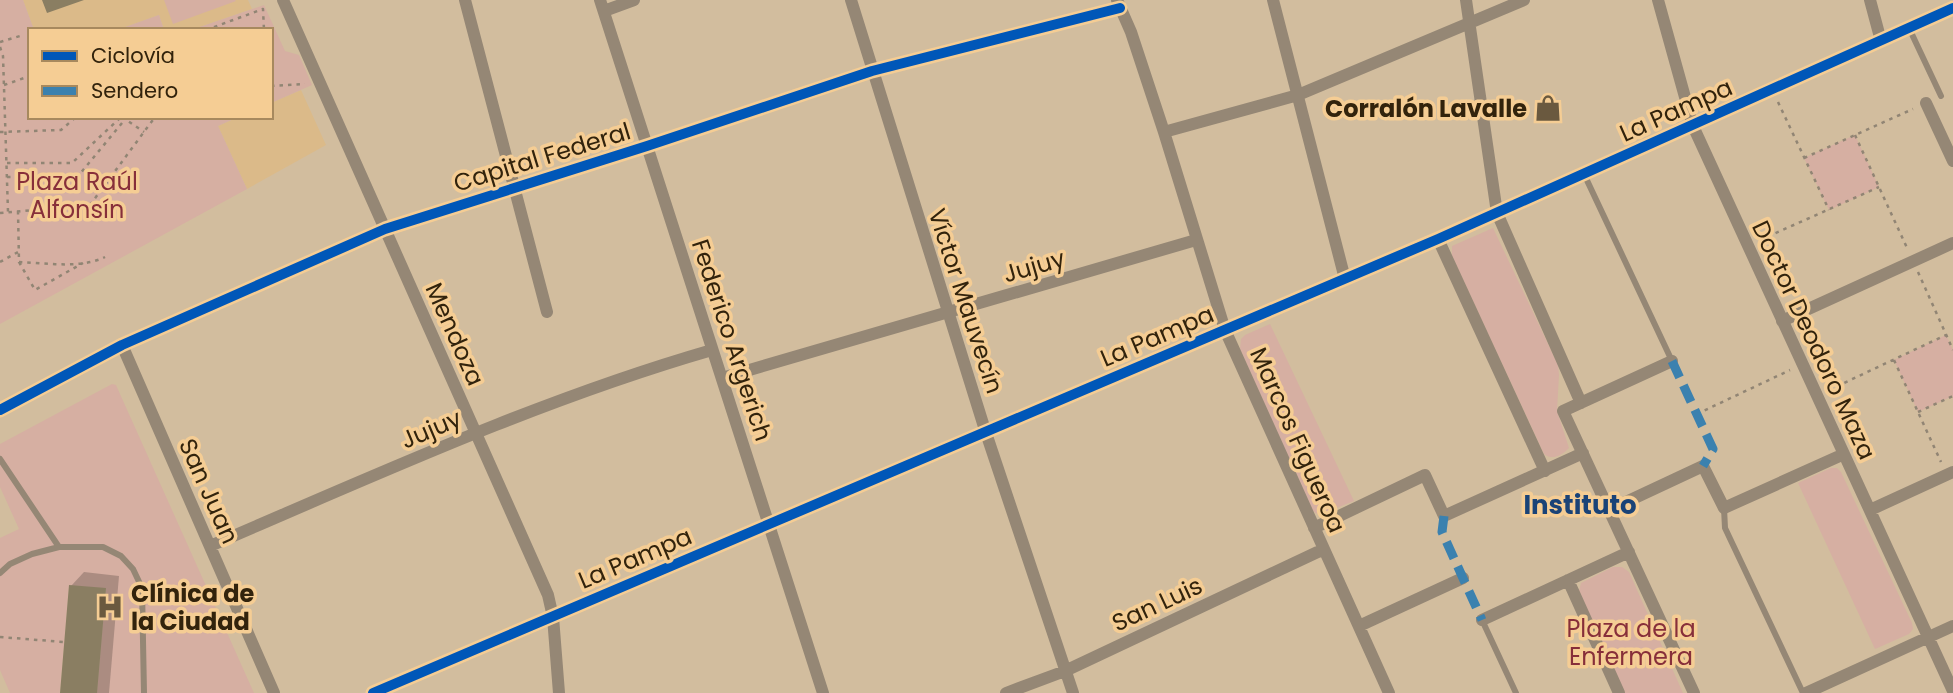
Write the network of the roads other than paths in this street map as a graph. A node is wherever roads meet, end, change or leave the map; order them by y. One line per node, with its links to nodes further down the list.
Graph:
1 (283, 0): 27 (street, Mendoza)
2 (465, 0): 25 (street)
3 (634, 0): 11 (street)
4 (851, 0): 16 (street, Víctor Mauvecín)
5 (1273, 0): 17 (street)
6 (1466, 0): 13 (street)
7 (1524, 0): 13 (street)
8 (1658, 0): 20 (street, Doctor Deodoro Maza)
9 (1870, 0): 15 (street)
10 (1119, 4): 16 (street, Capital Federal); 21 (street, Marcos Figueroa)
11 (602, 6): 22 (street, Federico Argerich)
12 (1953, 8): 14 (street, La Pampa)
13 (1470, 23): 17 (street); 26 (street)
14 (1909, 28): 15 (street, La Pampa); 18 (lane)
15 (1881, 41): 20 (street, La Pampa)
16 (872, 71): 22 (street, Capital Federal); 33 (street, Víctor Mauvecín)
17 (1298, 95): 21 (street); 31 (street)
18 (1941, 96)
19 (1926, 103): 23 (street)
20 (1693, 126): 24 (street, La Pampa); 34 (street, Doctor Deodoro Maza)
21 (1164, 132): 29 (street, Marcos Figueroa)
22 (647, 146): 25 (street, Capital Federal); 37 (street, Federico Argerich)
23 (1953, 161)
24 (1584, 174): 26 (street, La Pampa); 38 (lane)
25 (515, 186): 27 (street, Capital Federal); 32 (street)
26 (1497, 213): 28 (street, La Pampa); 40 (street)
27 (385, 229): 36 (street, Capital Federal); 43 (street, Mendoza)
28 (1438, 239): 31 (street, La Pampa); 47 (street)
29 (1196, 240): 33 (street, Jujuy); 35 (street, Marcos Figueroa)
30 (1953, 243): 34 (street)
31 (1345, 279): 35 (street, La Pampa)
32 (547, 312)
33 (948, 313): 39 (street, Jujuy); 42 (street, Víctor Mauvecín)
34 (1782, 321): 45 (street, Doctor Deodoro Maza)
35 (1225, 330): 42 (street, La Pampa); 53 (street, Marcos Figueroa)
36 (121, 345): 41 (street, Capital Federal); 54 (street, San Juan)
37 (712, 349): 39 (street, Federico Argerich); 43 (street, Jujuy)
38 (1672, 362): 40 (street)
39 (722, 378): 52 (street, Federico Argerich)
40 (1581, 403): 44 (street)
41 (0, 410)
42 (985, 430): 52 (street, La Pampa); 66 (street, Víctor Mauvecín)
43 (475, 432): 54 (street, Jujuy); 61 (street, Mendoza)
44 (1583, 453): 47 (street); 50 (street)
45 (1844, 454): 49 (street); 51 (street, Doctor Deodoro Maza)
46 (0, 459): 55 (lane)
47 (1545, 471): 53 (street)
48 (1950, 474): 51 (street)
49 (1724, 508): 50 (street); 79 (lane)
50 (1609, 510): 57 (street)
51 (1870, 510): 65 (street, Doctor Deodoro Maza)
52 (769, 523): 61 (street, La Pampa); 72 (street, Federico Argerich)
53 (1314, 528): 56 (street, Marcos Figueroa)
54 (210, 546): 69 (street, San Juan)
55 (59, 547): 58 (lane); 68 (lane)
56 (1324, 549): 63 (street, Marcos Figueroa); 66 (street, San Luis)
57 (1629, 552): 60 (street); 78 (street)
58 (0, 573)
59 (1463, 578): 63 (street)
60 (1569, 580): 62 (street); 77 (street)
61 (553, 617): 70 (street, La Pampa); 71 (street, Mendoza)
62 (1482, 620): 76 (lane)
63 (1359, 626): 75 (street, Marcos Figueroa)
64 (1953, 626): 65 (street)
65 (1928, 638): 67 (street, Doctor Deodoro Maza); 79 (street)
66 (1065, 671): 73 (street, San Luis); 74 (street, Víctor Mauvecín)
67 (1953, 691)
68 (144, 693)
69 (274, 693)
70 (373, 693)
71 (559, 693)
72 (822, 693)
73 (1006, 693)
74 (1073, 693)
75 (1390, 693)
76 (1516, 693)
77 (1619, 693)
78 (1694, 693)
79 (1805, 693)

